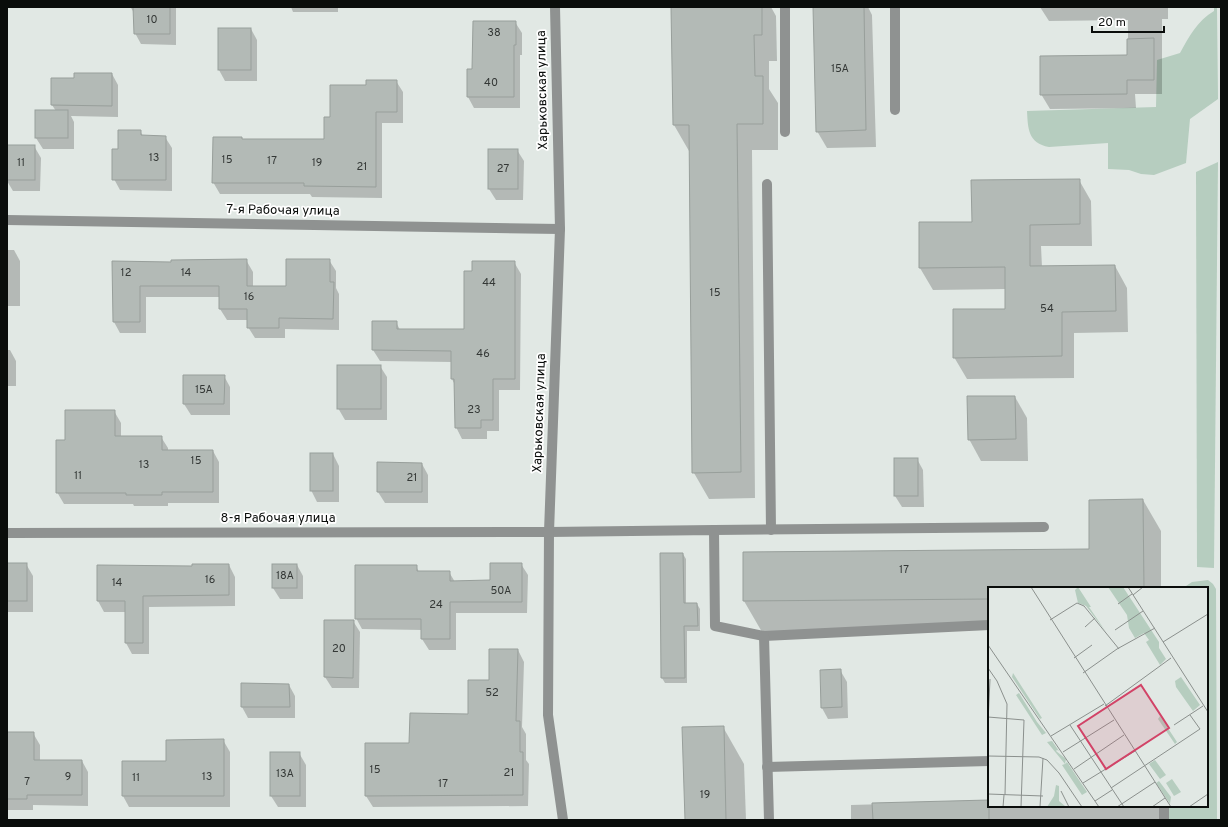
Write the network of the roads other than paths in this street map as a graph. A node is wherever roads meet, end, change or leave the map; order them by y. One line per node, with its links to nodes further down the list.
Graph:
1 (555, 7): 8 (street, Харьковская улица)
2 (785, 7): 5 (street)
3 (895, 7): 4 (street)
4 (895, 110)
5 (785, 132)
6 (767, 184): 11 (street)
7 (7, 220): 8 (street, 7-я Рабочая улица)
8 (560, 228): 12 (street, Харьковская улица)
9 (1044, 527): 11 (street, 8-я Рабочая улица)
10 (714, 530): 11 (street, 8-я Рабочая улица); 12 (street, 8-я Рабочая улица); 15 (street)
11 (771, 530)
12 (549, 532): 13 (street, 8-я Рабочая улица); 19 (street, Харьковская улица)
13 (7, 533)
14 (988, 625): 15 (street)
15 (764, 636): 17 (street)
16 (988, 761): 17 (street)
17 (768, 767): 20 (street)
18 (1164, 807): 21 (street)
19 (562, 820)
20 (769, 820)
21 (1164, 820)

